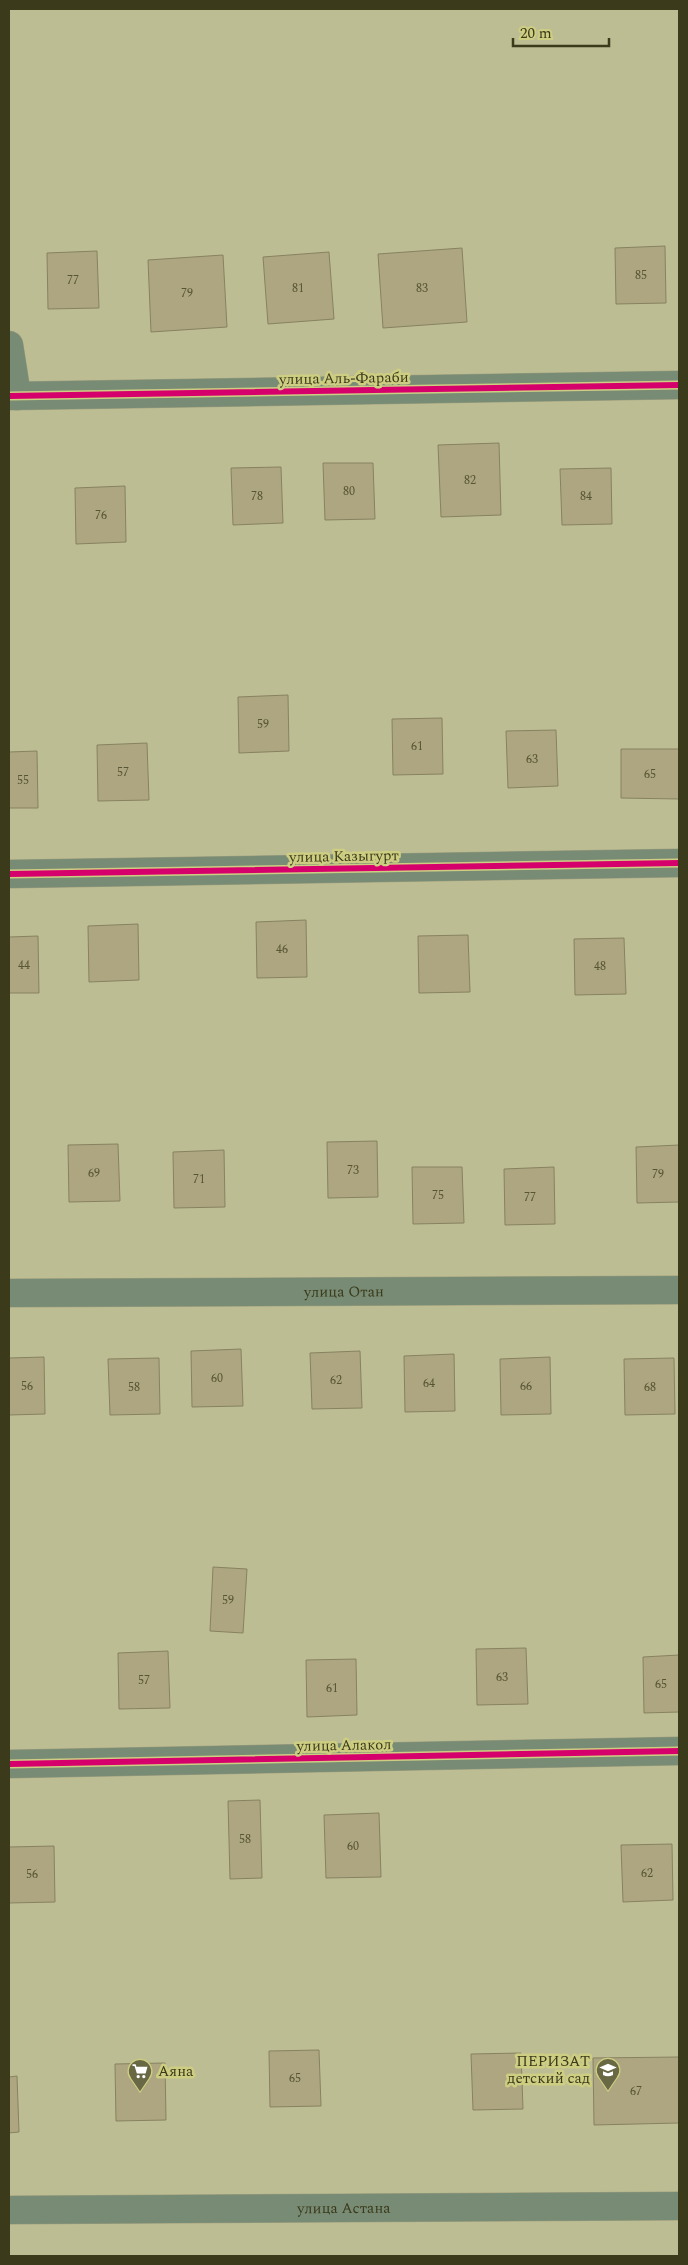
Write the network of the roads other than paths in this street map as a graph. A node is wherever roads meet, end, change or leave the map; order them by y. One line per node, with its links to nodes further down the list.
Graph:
1 (9, 345): 3 (street)
2 (679, 385): 3 (street, улица Аль-Фараби)
3 (13, 396)
4 (679, 863): 5 (street, улица Казыгурт)
5 (9, 874)
6 (679, 1290): 7 (street, улица Отан)
7 (9, 1293)
8 (679, 1751): 9 (street, улица Алакол)
9 (9, 1764)
10 (679, 2206): 11 (street, улица Астана)
11 (9, 2210)

